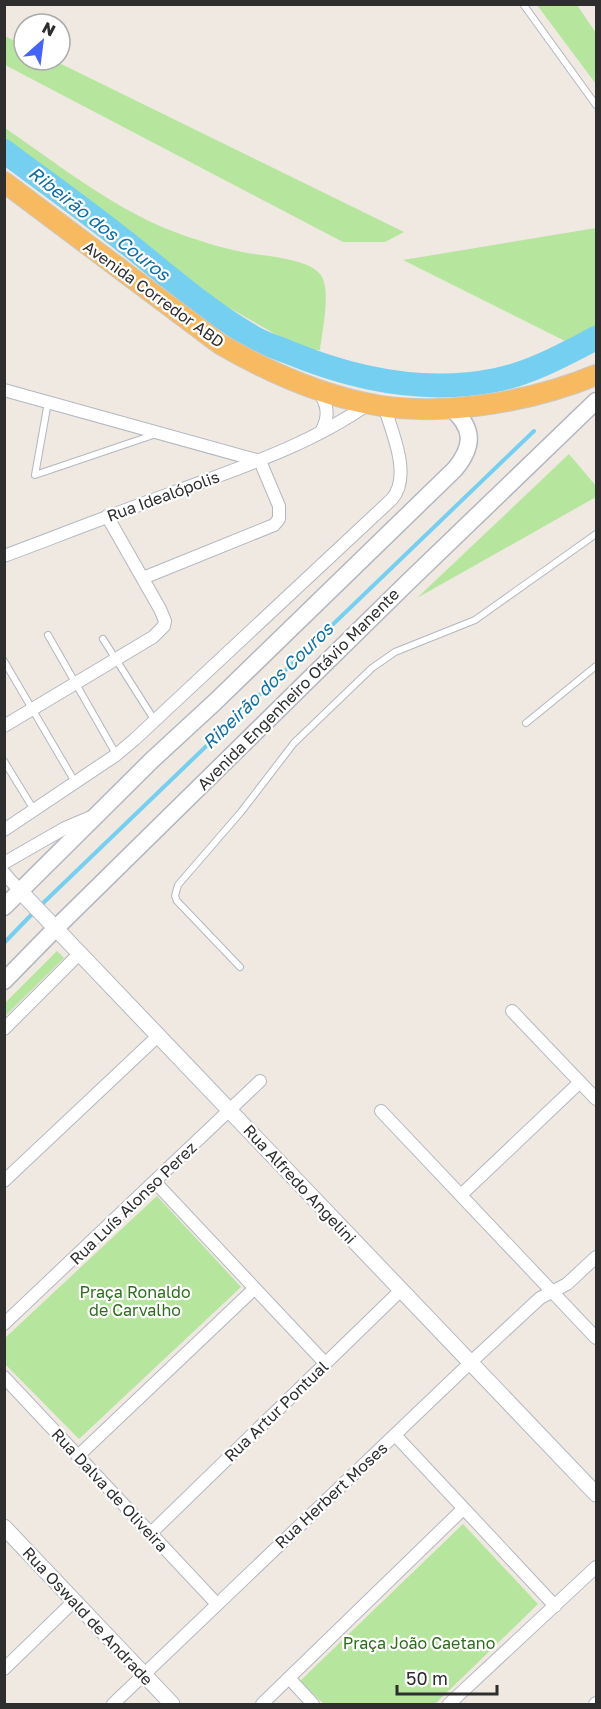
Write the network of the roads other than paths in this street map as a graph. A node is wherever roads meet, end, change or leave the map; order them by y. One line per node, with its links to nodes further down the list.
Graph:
1 (523, 4): 2 (lane)
2 (597, 105)
3 (4, 182): 5 (highway, Avenida Corredor ABD)
4 (597, 375): 10 (highway, Avenida Corredor ABD)
5 (316, 389): 9 (highway, Avenida Corredor ABD); 11 (street)
6 (4, 390): 8 (street)
7 (597, 401): 38 (main road, Avenida Engenheiro Otávio Manente)
8 (48, 402): 12 (street); 12 (lane)
9 (376, 405): 10 (highway, Avenida Corredor ABD); 11 (street, Rua Idealópolis); 25 (street)
10 (451, 408): 32 (main road)
11 (321, 432): 13 (street, Rua Idealópolis)
12 (160, 433): 13 (street)
13 (260, 461): 14 (street, Rua Idealópolis); 17 (street)
14 (107, 516): 16 (street, Rua Idealópolis); 17 (street)
15 (597, 534): 40 (lane)
16 (4, 556)
17 (143, 578): 20 (street)
18 (48, 635): 23 (lane)
19 (103, 639): 20 (lane)
20 (115, 659): 23 (street); 25 (lane)
21 (4, 661): 24 (lane)
22 (597, 666): 26 (lane)
23 (76, 683): 24 (street); 28 (lane)
24 (32, 709): 27 (street); 30 (lane)
25 (155, 721): 28 (street)
26 (526, 723)
27 (4, 726)
28 (116, 754): 30 (street)
29 (4, 760): 31 (lane)
30 (75, 782): 31 (street)
31 (34, 810): 33 (street)
32 (95, 815): 34 (street); 36 (main road)
33 (4, 830)
34 (4, 862)
35 (4, 873): 36 (street, Rua Alfredo Angelini)
36 (24, 894): 37 (main road); 38 (street, Rua Alfredo Angelini)
37 (4, 907)
38 (52, 924): 39 (street, Rua Alfredo Angelini); 41 (main road, Avenida Engenheiro Otávio Manente)
39 (80, 953): 43 (street); 44 (street, Rua Alfredo Angelini)
40 (240, 967)
41 (4, 981)
42 (512, 1011): 46 (street)
43 (4, 1029)
44 (159, 1035): 48 (street, Rua Alfredo Angelini); 50 (street)
45 (260, 1081): 48 (street, Rua Luís Alonso Perez)
46 (580, 1082): 47 (street); 52 (street)
47 (597, 1099)
48 (230, 1110): 51 (street, Rua Luís Alonso Perez); 55 (street, Rua Alfredo Angelini)
49 (381, 1111): 52 (street)
50 (4, 1181)
51 (155, 1182): 54 (street); 57 (street, Rua Luís Alonso Perez)
52 (461, 1196): 56 (street)
53 (597, 1257): 56 (street, Rua Herbert Moses)
54 (254, 1289): 60 (street); 63 (street)
55 (401, 1290): 59 (street, Rua Alfredo Angelini); 60 (street, Rua Artur Pontual)
56 (553, 1292): 58 (street); 59 (street, Rua Herbert Moses)
57 (4, 1324)
58 (597, 1338)
59 (471, 1362): 62 (street, Rua Herbert Moses); 64 (street, Rua Alfredo Angelini)
60 (325, 1364): 67 (street, Rua Artur Pontual)
61 (4, 1377): 63 (street, Rua Dalva de Oliveira)
62 (395, 1435): 65 (street); 70 (street, Rua Herbert Moses)
63 (78, 1455): 67 (street, Rua Dalva de Oliveira)
64 (597, 1494)
65 (462, 1509): 71 (street); 74 (street)
66 (4, 1527): 69 (street, Rua Oswald de Andrade)
67 (150, 1533): 70 (street, Rua Dalva de Oliveira)
68 (597, 1568): 71 (street)
69 (74, 1601): 72 (street); 73 (street, Rua Oswald de Andrade)
70 (216, 1603): 73 (street, Rua Herbert Moses)
71 (555, 1606): 79 (street)
72 (4, 1669)
73 (144, 1675): 75 (street, Rua Herbert Moses); 76 (street, Rua Oswald de Andrade)
74 (289, 1678): 77 (street); 78 (street)
75 (113, 1704)
76 (172, 1704)
77 (262, 1704)
78 (314, 1704)
79 (448, 1704)

